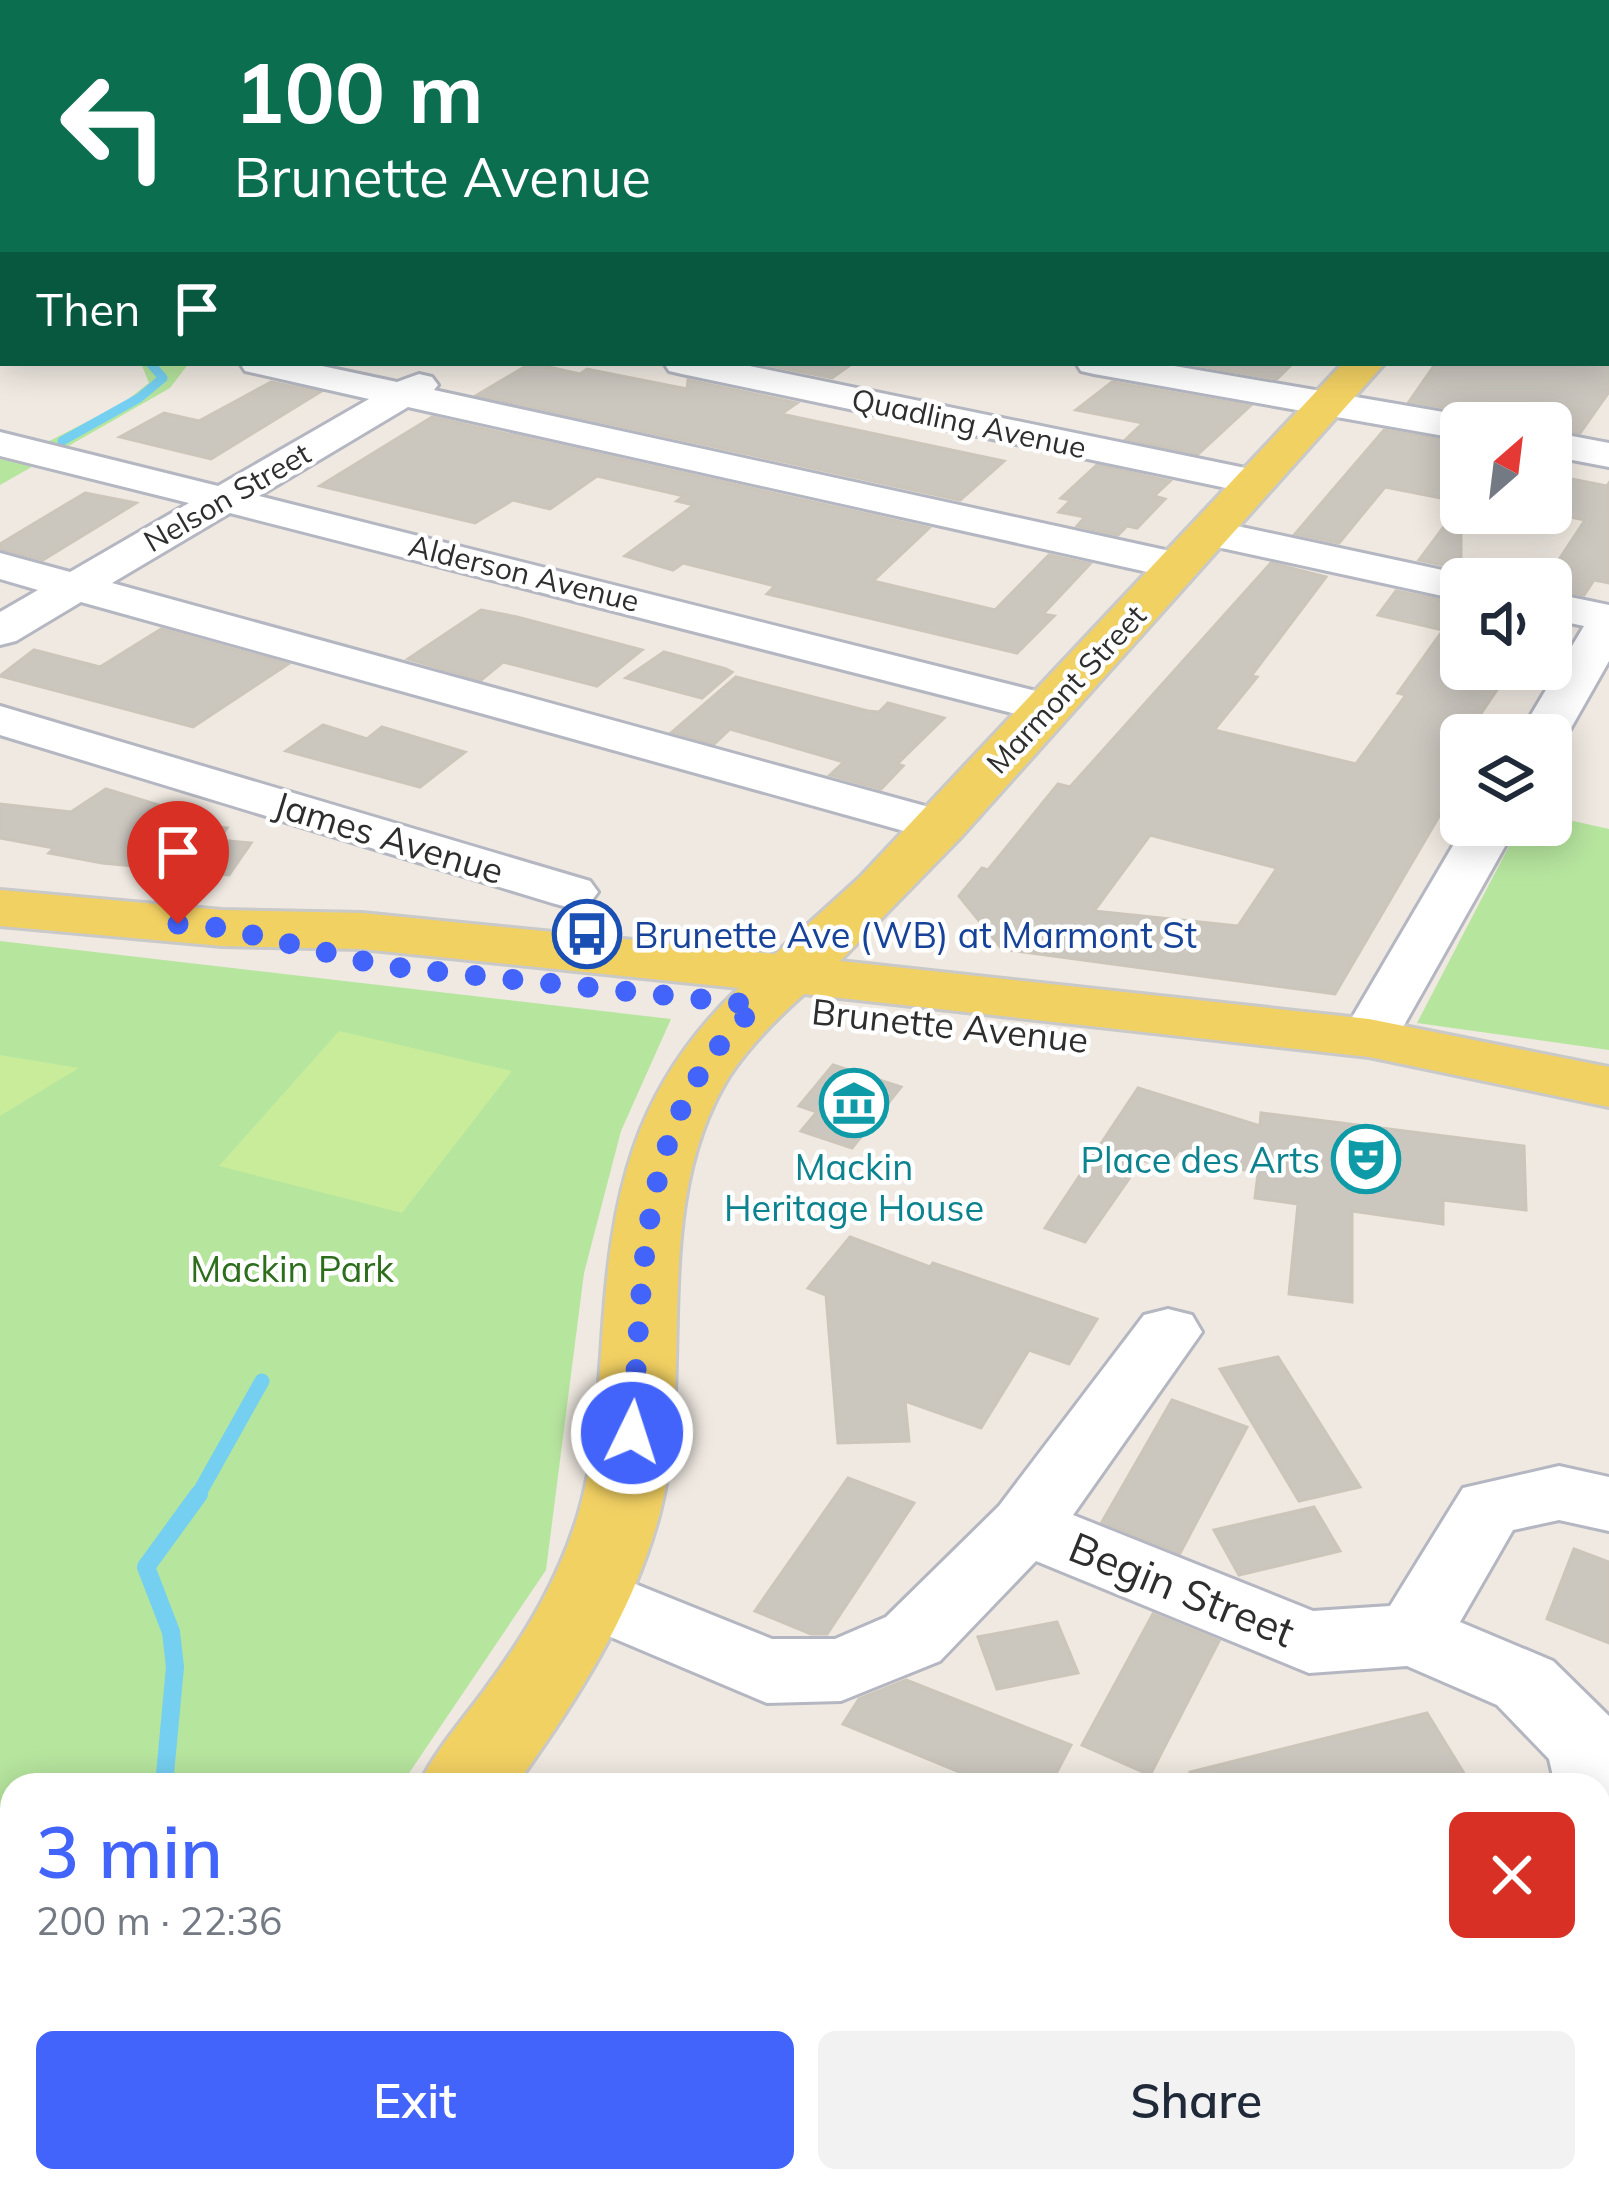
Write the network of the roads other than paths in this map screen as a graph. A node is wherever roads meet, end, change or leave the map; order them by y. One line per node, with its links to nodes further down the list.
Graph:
1 (272, 366): 6 (street)
2 (450, 366): 6 (street, Nelson Street)
3 (696, 366): 12 (street, Quadling Avenue)
4 (1110, 366): 7 (street)
5 (1363, 366): 7 (main road, Marmont Street)
6 (403, 394): 13 (street, Nelson Street); 14 (street)
7 (1329, 402): 8 (street); 12 (main road, Marmont Street)
8 (1440, 423)
9 (0, 444): 13 (street, Alderson Avenue)
10 (1572, 448): 11 (street)
11 (1609, 455)
12 (1255, 482): 14 (main road, Marmont Street)
13 (224, 499): 17 (street, Nelson Street); 21 (street, Alderson Avenue)
14 (1194, 550): 16 (street); 21 (main road, Marmont Street)
15 (0, 566): 17 (street)
16 (1440, 584)
17 (74, 586): 20 (street, Nelson Street); 24 (street)
18 (1572, 611): 19 (street)
19 (1609, 620): 22 (street)
20 (0, 631)
21 (1047, 708): 24 (main road, Marmont Street)
22 (1556, 714)
23 (0, 720): 26 (street, James Avenue)
24 (940, 826): 28 (main road, Marmont Street)
25 (1479, 846): 29 (street)
26 (572, 892)
27 (0, 908): 28 (main road, Brunette Avenue)
28 (777, 989): 29 (main road, Brunette Avenue); 30 (main road, Brunette Avenue); 34 (main road, Marmont Street)
29 (1369, 1038): 30 (main road, Brunette Avenue)
30 (1609, 1090)
31 (1168, 1332): 33 (street, Begin Street)
32 (1609, 1504): 35 (street)
33 (1025, 1526): 34 (street, Begin Street); 35 (street, Begin Street)
34 (588, 1595): 36 (main road, Marmont Street)
35 (1414, 1635): 37 (street, Begin Street)
36 (473, 1773)
37 (1593, 1773)

